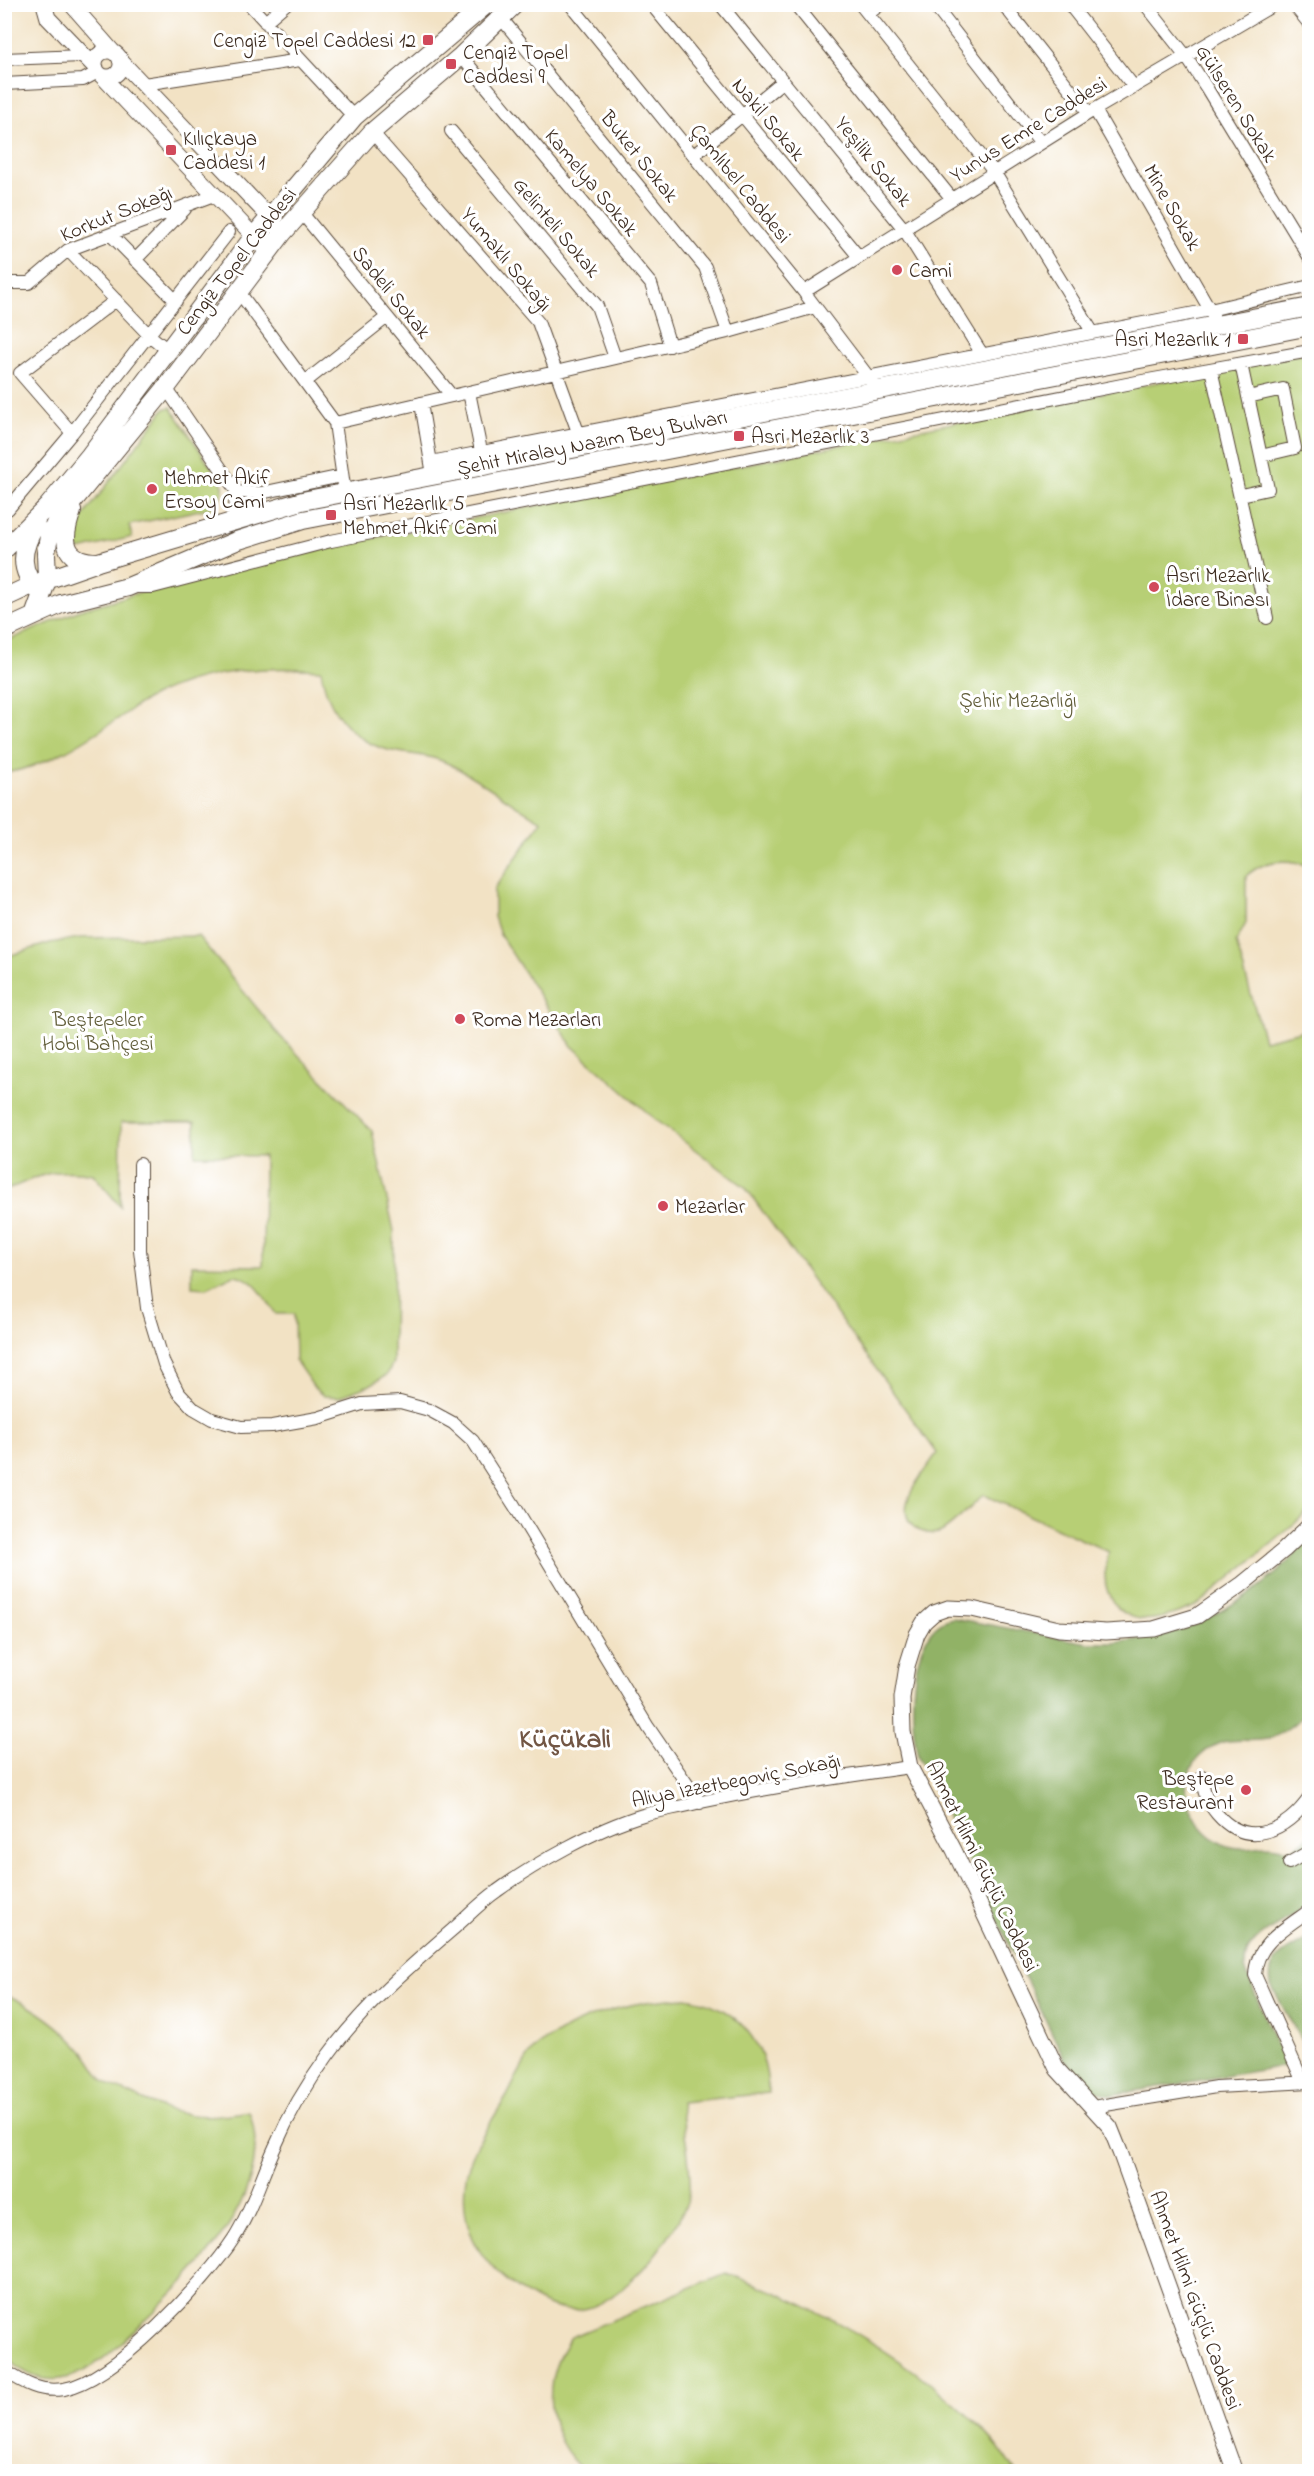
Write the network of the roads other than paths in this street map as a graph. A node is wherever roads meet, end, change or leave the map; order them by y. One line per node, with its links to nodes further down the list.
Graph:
1 (44, 4): 22 (street)
2 (72, 4): 25 (street)
3 (249, 4): 21 (street)
4 (286, 4): 21 (street)
5 (487, 4): 35 (main road, Cengiz Topel Caddesi)
6 (515, 4): 19 (main road, Cengiz Topel Caddesi)
7 (570, 4): 39 (street, Çamlıbel Caddesi)
8 (651, 4): 34 (street, Nakil Sokak)
9 (720, 4): 29 (street, Yeşilik Sokak)
10 (795, 4): 42 (street)
11 (881, 4): 18 (street)
12 (933, 4): 38 (street)
13 (1003, 4): 33 (street, Mine Sokak)
14 (1069, 4): 32 (street)
15 (1145, 4): 24 (street, Gülseren Sokak)
16 (1275, 4): 24 (street, Yunus Emre Caddesi)
17 (1297, 4): 20 (main road)
18 (864, 9): 40 (street)
19 (501, 18): 23 (main road, Cengiz Topel Caddesi); 67 (street, Buket Sokak)
20 (1310, 20)
21 (265, 22): 27 (street)
22 (82, 56): 26 (street); 28 (street)
23 (461, 56): 37 (main road, Cengiz Topel Caddesi); 70 (street, Kamelya Sokak)
24 (1186, 56): 32 (street, Yunus Emre Caddesi); 54 (street, Gülseren Sokak)
25 (117, 57): 28 (street); 31 (street)
26 (4, 59)
27 (300, 60): 31 (street); 35 (street)
28 (98, 72): 30 (street); 41 (street)
29 (783, 81): 34 (street); 46 (street, Yeşilik Sokak)
30 (4, 84)
31 (144, 84): 45 (street)
32 (1134, 87): 33 (street, Yunus Emre Caddesi)
33 (1092, 111): 38 (street, Yunus Emre Caddesi); 65 (street, Mine Sokak)
34 (741, 116): 39 (street); 53 (street, Nakil Sokak)
35 (354, 117): 45 (main road, Cengiz Topel Caddesi)
36 (451, 131): 74 (street, Gelinteli Sokak)
37 (372, 132): 44 (main road, Cengiz Topel Caddesi); 77 (street, Yumaklı Sokağı)
38 (1041, 143): 40 (street, Yunus Emre Caddesi)
39 (693, 155): 59 (street, Çamlıbel Caddesi)
40 (994, 172): 42 (street, Yunus Emre Caddesi); 68 (street)
41 (214, 195): 43 (street, Korkut Sokağı); 50 (street)
42 (952, 199): 46 (street, Yunus Emre Caddesi)
43 (188, 205): 49 (street, Korkut Sokağı); 55 (street)
44 (302, 212): 48 (main road, Cengiz Topel Caddesi); 64 (street, Sadeli Sokak)
45 (270, 218): 48 (street); 50 (main road, Cengiz Topel Caddesi)
46 (904, 229): 53 (street, Yunus Emre Caddesi); 73 (street, Yeşilik Sokak)
47 (229, 232): 61 (street)
48 (282, 234): 52 (main road, Cengiz Topel Caddesi)
49 (111, 235): 51 (street, Korkut Sokağı); 55 (street)
50 (254, 236): 52 (street); 71 (main road, Cengiz Topel Caddesi)
51 (68, 250): 56 (street, Korkut Sokağı); 60 (street)
52 (268, 251): 58 (main road, Cengiz Topel Caddesi)
53 (859, 257): 59 (street, Yunus Emre Caddesi)
54 (1310, 258)
55 (135, 260): 61 (street)
56 (4, 283)
57 (1310, 286): 65 (street)
58 (239, 292): 78 (street); 80 (main road, Cengiz Topel Caddesi)
59 (804, 292): 62 (street, Çamlıbel Caddesi)
60 (116, 300): 69 (street); 87 (street)
61 (176, 301): 69 (street)
62 (815, 307): 67 (street); 79 (street, Çamlıbel Caddesi)
63 (1310, 307): 65 (main road, Şehit Miralay Nazım Bey Bulvarı)
64 (387, 317): 78 (street); 82 (street, Sadeli Sokak)
65 (1214, 317): 68 (street); 79 (main road, Şehit Miralay Nazım Bey Bulvarı)
66 (1310, 326): 101 (main road, Şehit Miralay Nazım Bey Bulvarı)
67 (728, 332): 70 (street)
68 (1093, 333): 73 (street)
69 (149, 335): 71 (street); 87 (street)
70 (670, 346): 74 (street)
71 (169, 351): 96 (main road, Cengiz Topel Caddesi)
72 (1310, 351): 75 (street)
73 (982, 354): 79 (street)
74 (615, 358): 77 (street)
75 (1241, 364): 76 (street); 83 (street)
76 (1211, 369): 93 (street); 101 (street)
77 (557, 372): 81 (street); 86 (street, Yumaklı Sokağı)
78 (305, 382): 85 (street)
79 (873, 384): 86 (street); 90 (main road, Şehit Miralay Nazım Bey Bulvarı)
80 (166, 388): 92 (street); 94 (main road, Cengiz Topel Caddesi)
81 (469, 392): 82 (street); 88 (street)
82 (452, 396): 84 (street)
83 (1248, 397): 89 (street); 89 (street)
84 (421, 403): 85 (street); 90 (street)
85 (335, 423): 91 (street)
86 (578, 432): 88 (street)
87 (72, 433): 95 (street)
88 (482, 451): 90 (street)
89 (1261, 456): 93 (street)
90 (432, 469): 91 (main road, Şehit Miralay Nazım Bey Bulvarı)
91 (343, 485): 92 (street); 97 (main road, Şehit Miralay Nazım Bey Bulvarı)
92 (237, 492): 97 (street)
93 (1241, 495): 105 (street)
94 (76, 498): 99 (main road); 100 (main road, Cengiz Topel Caddesi)
95 (4, 505)
96 (48, 506): 98 (main road, Cengiz Topel Caddesi); 100 (main road)
97 (233, 521): 99 (main road, Şehit Miralay Nazım Bey Bulvarı)
98 (5, 549)
99 (98, 562): 100 (main road, Şehit Miralay Nazım Bey Bulvarı)
100 (41, 587): 102 (main road, Şehit Miralay Nazım Bey Bulvarı); 103 (main road); 104 (main road)
101 (128, 587): 103 (main road, Şehit Miralay Nazım Bey Bulvarı)
102 (4, 598)
103 (61, 604): 104 (main road, Şehit Miralay Nazım Bey Bulvarı)
104 (34, 616): 106 (main road, Şehit Miralay Nazım Bey Bulvarı)
105 (1268, 618)
106 (4, 630)
107 (140, 1164): 112 (street)
108 (1310, 1525): 109 (street, Ahmet Hilmi Güçlü Caddesi)
109 (910, 1767): 112 (street, Aliya İzzetbegoviç Sokağı); 117 (street, Ahmet Hilmi Güçlü Caddesi)
110 (1202, 1776): 111 (street)
111 (1310, 1797)
112 (700, 1803): 118 (street, Aliya İzzetbegoviç Sokağı)
113 (1310, 1851): 114 (street)
114 (1289, 1863)
115 (1310, 1910): 116 (street)
116 (1306, 2082): 117 (street)
117 (1093, 2107): 119 (street, Ahmet Hilmi Güçlü Caddesi)
118 (4, 2370)
119 (1235, 2472)

